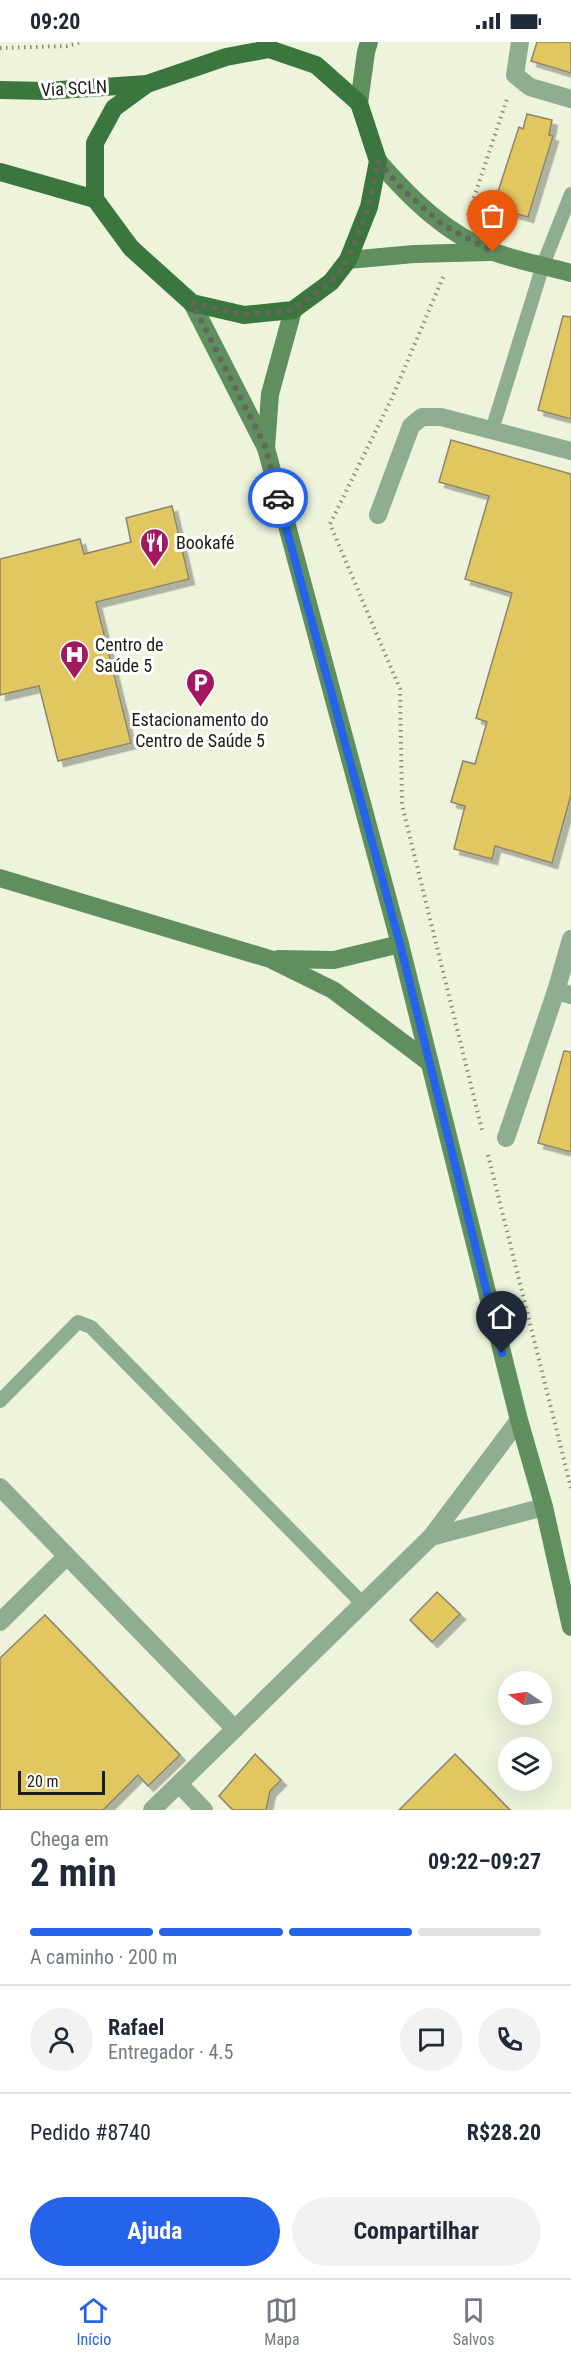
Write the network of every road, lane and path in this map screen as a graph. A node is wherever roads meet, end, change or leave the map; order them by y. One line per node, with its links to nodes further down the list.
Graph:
1 (82, 42): 5 (path)
2 (369, 42): 10 (street)
3 (520, 42): 6 (street)
4 (275, 46): 7 (main road); 10 (main road)
5 (0, 48)
6 (515, 75): 9 (street); 15 (path)
7 (147, 84): 8 (main road, Via SCLN); 14 (main road)
8 (0, 90)
9 (571, 99)
10 (359, 103): 11 (main road)
11 (378, 161): 15 (street); 18 (main road)
12 (0, 172): 14 (main road)
13 (571, 194): 19 (lane)
14 (95, 200): 21 (main road)
15 (461, 235): 17 (street)
16 (454, 252): 17 (street); 18 (street); 34 (path)
17 (493, 252): 19 (street)
18 (348, 260): 22 (main road)
19 (543, 265): 20 (street); 23 (lane)
20 (571, 273)
21 (192, 303): 22 (main road); 24 (street)
22 (293, 310): 24 (street)
23 (492, 430): 25 (street); 26 (street)
24 (266, 448): 29 (street)
25 (571, 451)
26 (378, 515)
27 (0, 878): 30 (street)
28 (571, 939): 31 (street)
29 (400, 944): 30 (street); 32 (street)
30 (270, 959): 32 (street)
31 (564, 993): 33 (street)
32 (430, 1063): 37 (street)
33 (506, 1138)
34 (485, 1141)
35 (488, 1152): 39 (path)
36 (0, 1401): 43 (lane)
37 (519, 1420): 40 (street); 41 (street)
38 (0, 1487): 42 (street)
39 (571, 1488)
40 (544, 1507): 41 (street); 45 (street)
41 (431, 1537): 43 (street)
42 (67, 1556): 44 (street); 46 (street)
43 (362, 1604): 46 (street)
44 (0, 1622)
45 (571, 1627)
46 (235, 1729): 47 (street)
47 (179, 1784): 48 (street); 49 (street)
48 (152, 1810)
49 (204, 1810)

